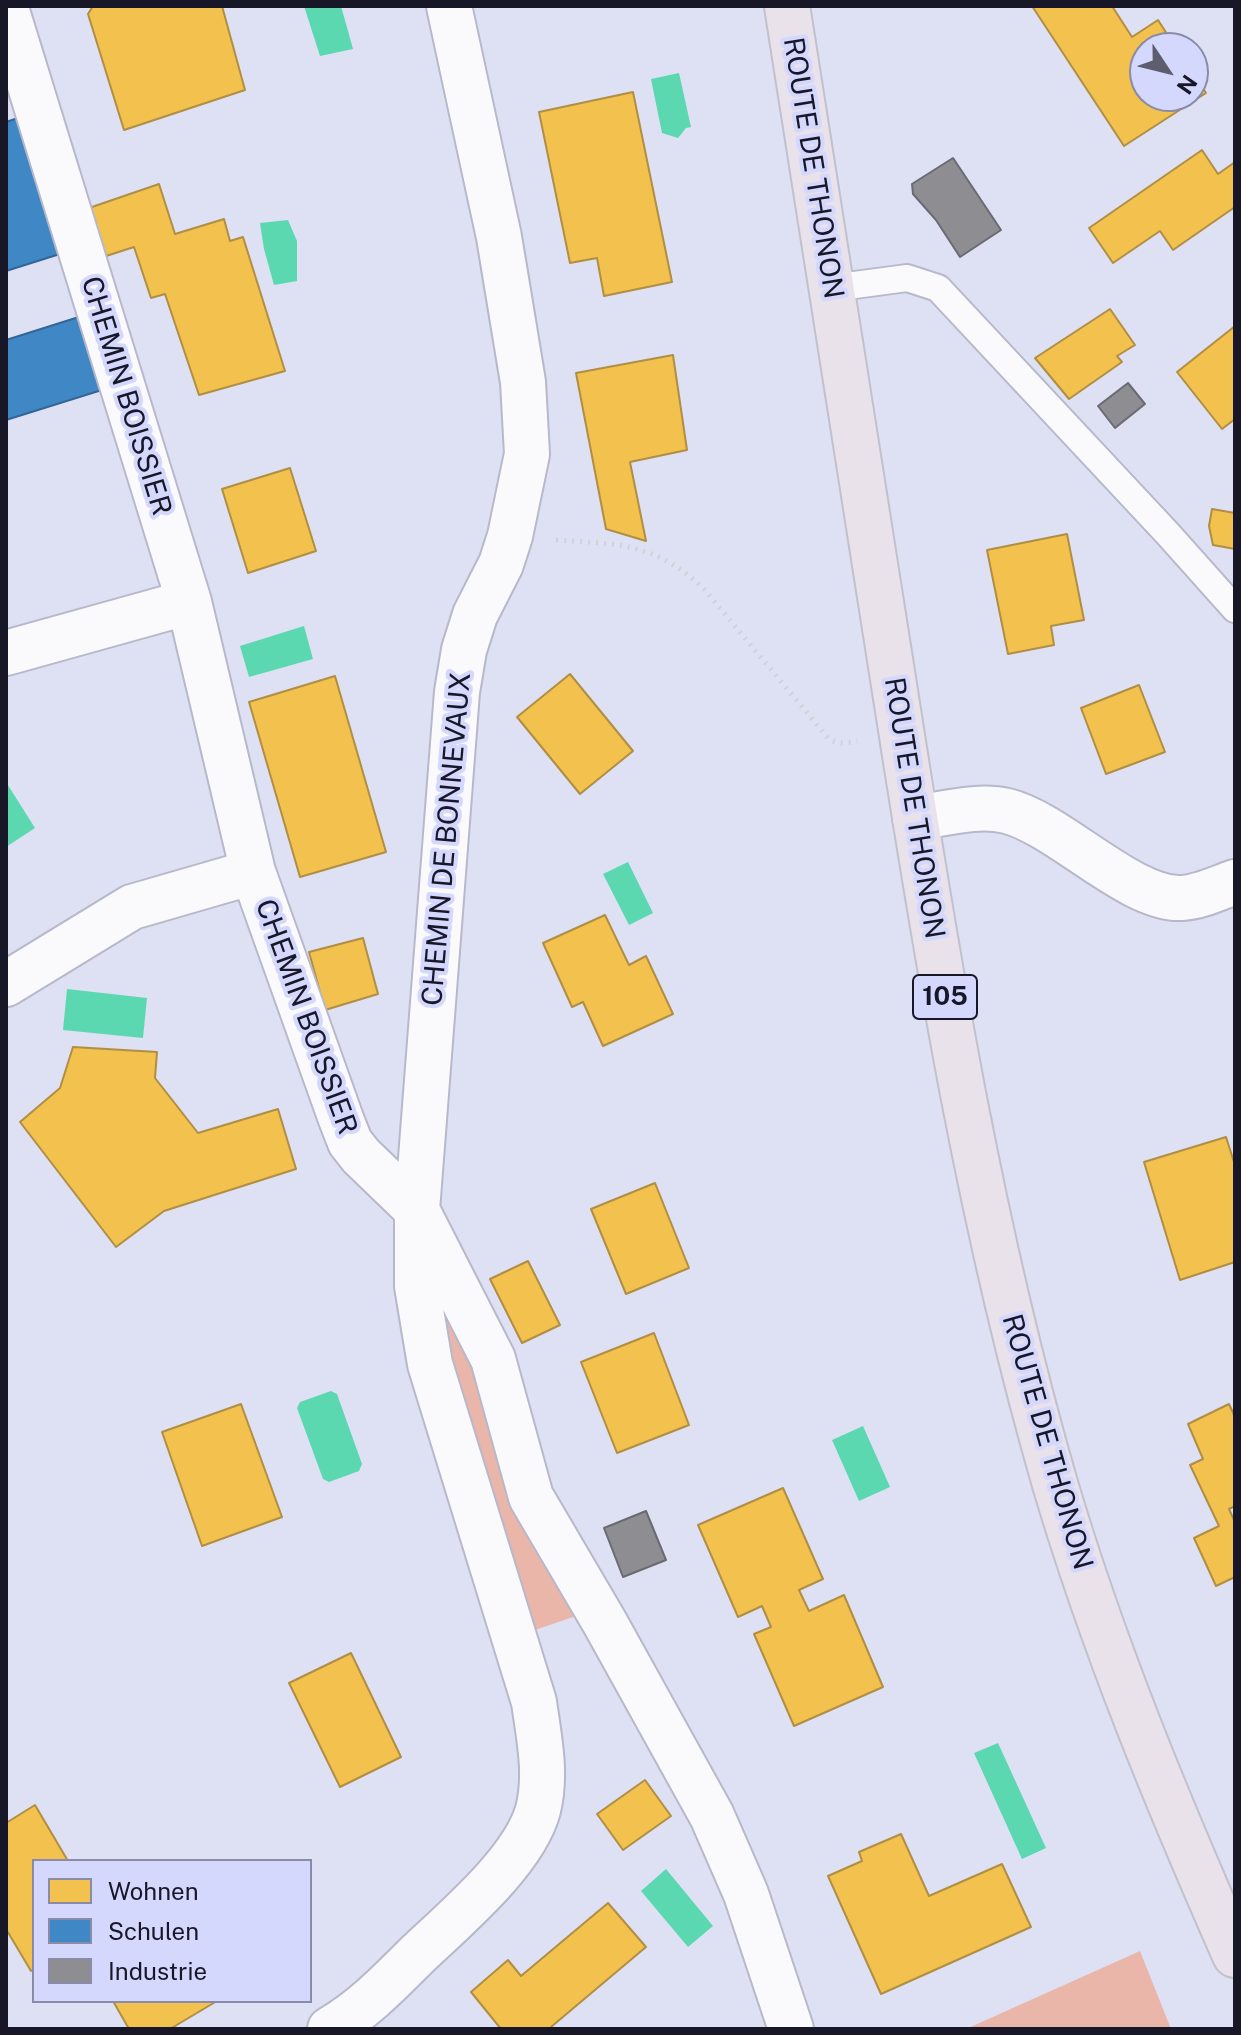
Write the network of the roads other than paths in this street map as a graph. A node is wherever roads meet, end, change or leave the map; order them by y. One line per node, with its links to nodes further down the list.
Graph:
1 (449, 6): 12 (street, CHEMIN DE BONNEVAUX)
2 (787, 6): 4 (main road, ROUTE DE THONON / 105)
3 (6, 8): 5 (street, CHEMIN BOISSIER)
4 (832, 288): 6 (lane); 8 (main road, ROUTE DE THONON / 105)
5 (189, 602): 7 (street); 9 (street, CHEMIN BOISSIER)
6 (1235, 609)
7 (6, 653)
8 (915, 818): 10 (street); 13 (main road, ROUTE DE THONON / 105)
9 (253, 872): 11 (street); 12 (street, CHEMIN BOISSIER)
10 (1235, 882)
11 (6, 984)
12 (417, 1210): 14 (street); 15 (street)
13 (1235, 1955)
14 (330, 2029)
15 (791, 2029)

